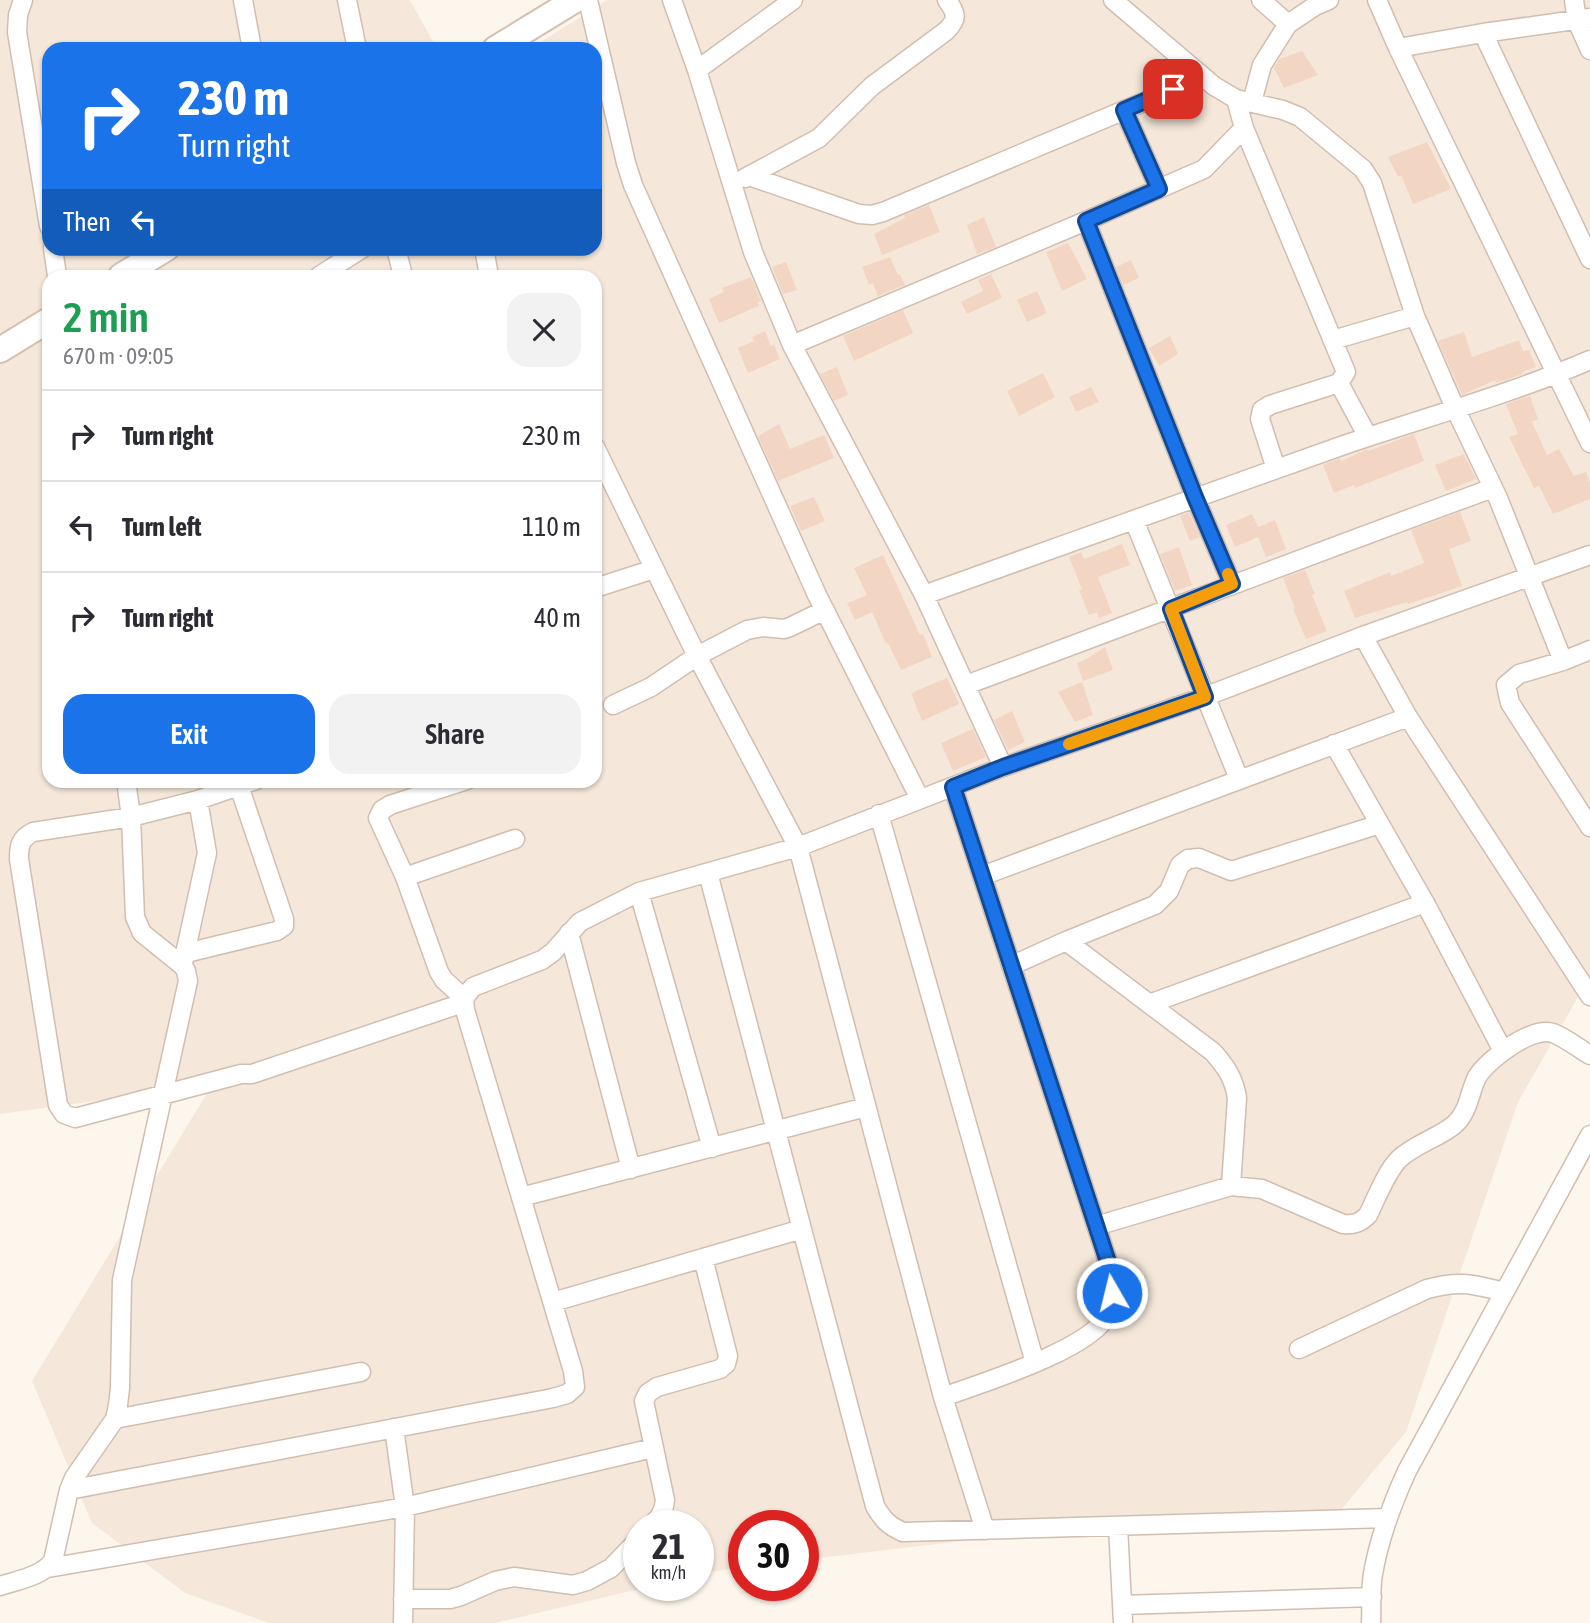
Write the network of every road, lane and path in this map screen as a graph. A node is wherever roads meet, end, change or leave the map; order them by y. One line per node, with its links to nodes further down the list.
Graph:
1 (23, 0): 30 (street)
2 (243, 0): 17 (street)
3 (347, 0): 18 (street)
4 (575, 0): 19 (street)
5 (588, 0): 20 (street)
6 (672, 0): 24 (street)
7 (793, 0): 24 (street)
8 (947, 0): 29 (street)
9 (1113, 0): 25 (street)
10 (1261, 0): 15 (street)
11 (1329, 0): 15 (street)
12 (1377, 0): 21 (street)
13 (1574, 0): 14 (street)
14 (1583, 19): 16 (street); 22 (street)
15 (1288, 24): 26 (street)
16 (1483, 33): 21 (street); 36 (street)
17 (251, 42)
18 (356, 42)
19 (506, 42)
20 (598, 42)
21 (1398, 48): 45 (street)
22 (1590, 50)
23 (602, 60): 62 (street)
24 (697, 70): 31 (street)
25 (1203, 77): 26 (street); 27 (street)
26 (1244, 101): 28 (street); 39 (street)
27 (1124, 110): 29 (street); 32 (street)
28 (1244, 128): 32 (street); 41 (street)
29 (749, 176): 31 (street)
30 (42, 184)
31 (732, 184): 42 (street)
32 (1159, 189): 33 (street)
33 (1086, 221): 42 (street); 53 (street)
34 (154, 256): 37 (street)
35 (350, 256): 38 (street)
36 (1590, 259)
37 (131, 270)
38 (328, 270)
39 (1415, 316): 41 (street); 47 (street)
40 (42, 324): 43 (street)
41 (1333, 340): 46 (street)
42 (792, 345): 60 (street)
43 (0, 350)
44 (1590, 360): 45 (street)
45 (1556, 375): 47 (street); 49 (street)
46 (1339, 383): 48 (street); 51 (street)
47 (1455, 408): 48 (street); 52 (street)
48 (1368, 437): 51 (street)
49 (1590, 443)
50 (602, 461): 56 (street)
51 (1276, 469): 53 (street)
52 (1493, 488): 57 (street); 58 (street)
53 (1195, 497): 54 (street); 58 (street)
54 (1133, 520): 60 (street); 61 (street)
55 (1590, 555): 57 (street)
56 (654, 569): 59 (street); 65 (street)
57 (1530, 576): 63 (street); 66 (street)
58 (1232, 584): 61 (street)
59 (602, 587)
60 (924, 596): 67 (street)
61 (1171, 609): 67 (street); 68 (street)
62 (825, 610): 65 (street); 79 (street)
63 (1363, 636): 68 (street); 70 (street)
64 (1588, 654): 66 (street)
65 (696, 656): 69 (street); 86 (street)
66 (1563, 661): 84 (street)
67 (966, 685): 72 (street)
68 (1205, 697): 72 (street); 73 (street)
69 (613, 705)
70 (1408, 717): 71 (street); 96 (street)
71 (1334, 744): 73 (street); 83 (street)
72 (1003, 767): 74 (street)
73 (1239, 779): 88 (street)
74 (953, 787): 79 (street); 88 (street)
75 (127, 788): 82 (street)
76 (233, 788): 80 (street)
77 (248, 788): 94 (street)
78 (442, 788): 89 (street)
79 (920, 799): 81 (street)
80 (198, 800): 82 (street); 94 (street)
81 (879, 814): 86 (street); 115 (street)
82 (131, 817): 94 (street); 101 (street)
83 (1380, 824): 91 (street); 93 (street)
84 (1590, 827)
85 (515, 839): 89 (street)
86 (798, 847): 87 (street); 102 (street)
87 (708, 873): 90 (street); 103 (street)
88 (982, 876): 95 (street)
89 (405, 877): 97 (street)
90 (639, 892): 92 (street); 105 (street)
91 (1425, 903): 98 (street); 99 (street)
92 (569, 933): 97 (street); 106 (street)
93 (1066, 941): 95 (street); 98 (street)
94 (184, 960): 101 (street)
95 (1012, 965): 109 (street)
96 (1590, 996)
97 (464, 998): 101 (street); 108 (street)
98 (1149, 1004): 107 (street)
99 (1503, 1051): 100 (street); 107 (street)
100 (1590, 1055)
101 (163, 1095): 118 (street)
102 (866, 1107): 103 (street); 117 (street)
103 (777, 1132): 105 (street); 110 (street)
104 (1590, 1135): 112 (street)
105 (712, 1148): 106 (street)
106 (631, 1169): 108 (street)
107 (1231, 1186): 109 (street)
108 (521, 1197): 113 (street)
109 (1096, 1226): 115 (street)
110 (802, 1229): 111 (street); 126 (street)
111 (703, 1258): 113 (street); 120 (street)
112 (1504, 1292): 114 (street); 124 (street)
113 (553, 1302): 119 (street)
114 (1299, 1349)
115 (1035, 1363): 117 (street)
116 (360, 1372): 118 (street)
117 (943, 1397): 126 (street)
118 (115, 1419): 121 (street)
119 (394, 1428): 121 (street); 122 (street)
120 (653, 1448): 122 (street); 123 (street)
121 (69, 1490): 128 (street)
122 (405, 1507): 128 (street); 131 (street)
123 (664, 1510)
124 (1387, 1518): 125 (street); 130 (street)
125 (1118, 1526): 126 (street); 132 (street)
126 (985, 1530)
127 (623, 1556): 131 (street)
128 (48, 1568): 129 (street)
129 (0, 1586)
130 (1372, 1597): 132 (street); 134 (street)
131 (403, 1599): 133 (street)
132 (1122, 1614)
133 (403, 1623)
134 (1371, 1623)

